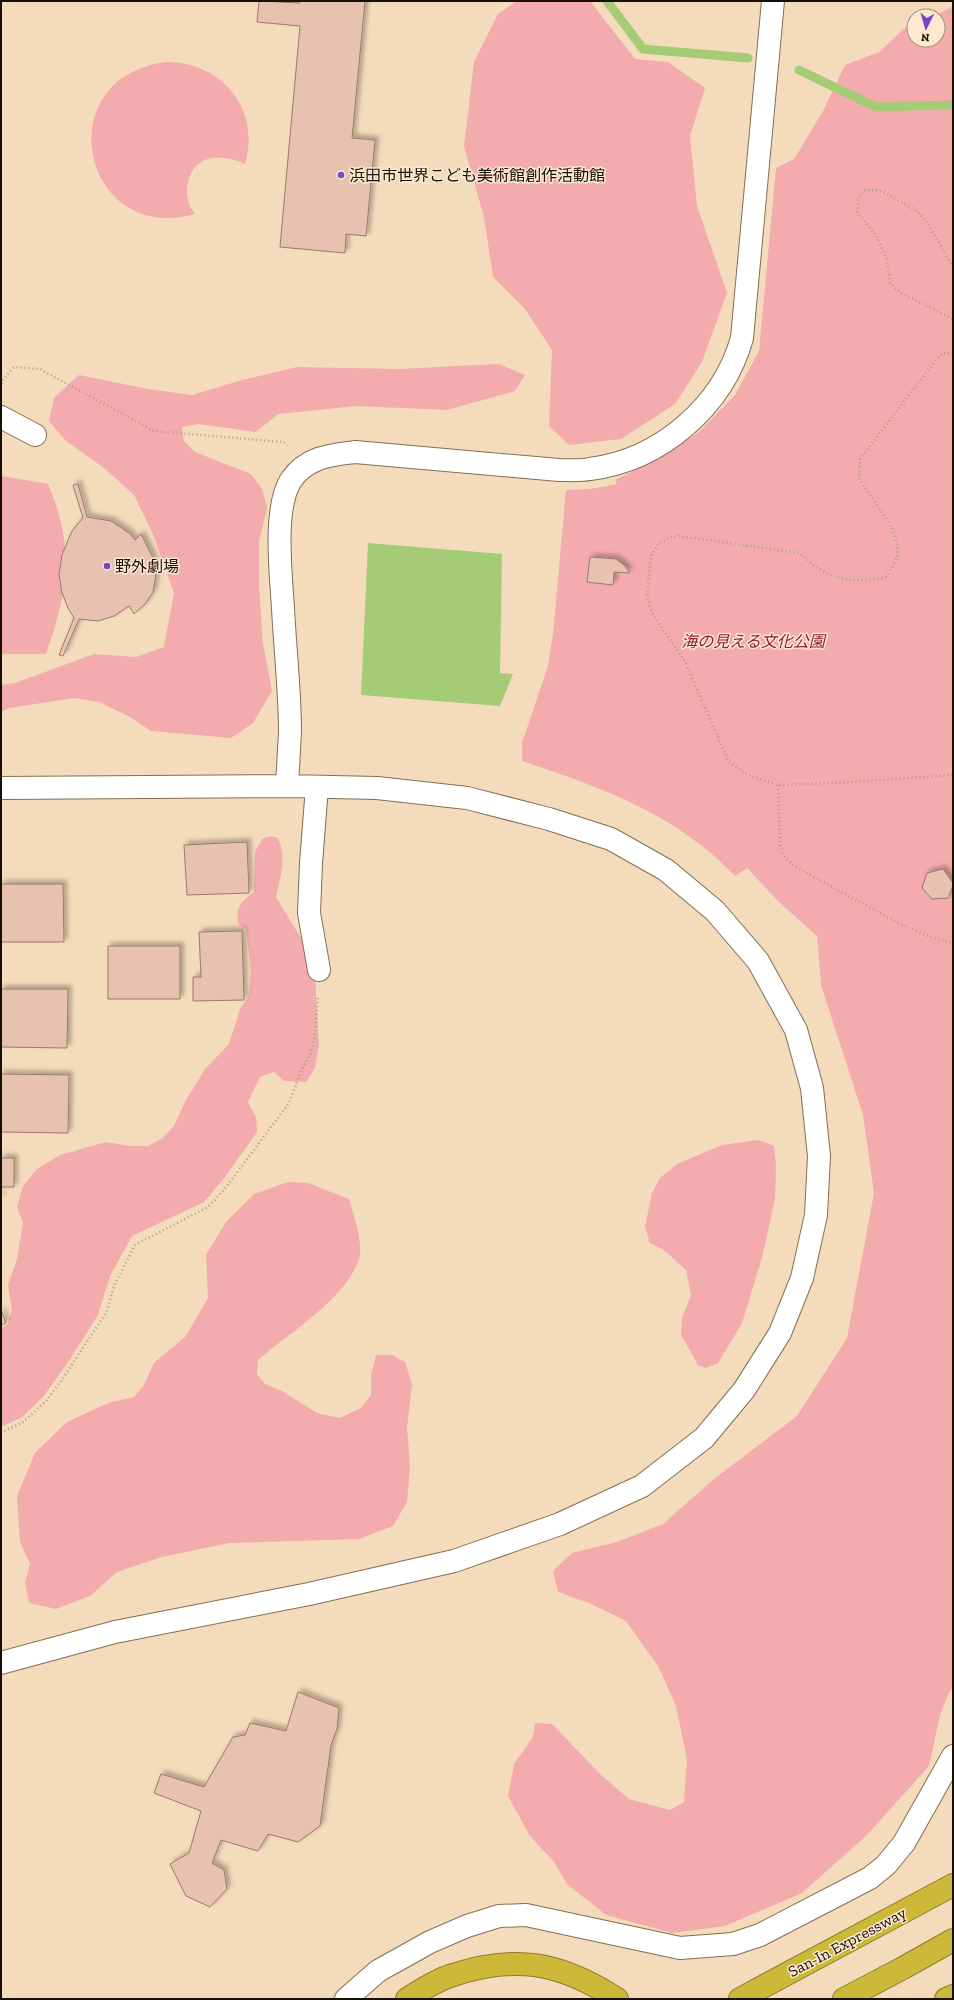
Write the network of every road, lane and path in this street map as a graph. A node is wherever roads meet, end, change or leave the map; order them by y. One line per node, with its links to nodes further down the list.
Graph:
1 (773, 1): 8 (street)
2 (953, 267): 3 (path)
3 (953, 319)
4 (953, 354): 10 (path)
5 (1, 388): 8 (path)
6 (1, 417): 7 (street)
7 (35, 435)
8 (312, 460): 11 (street)
9 (953, 775): 10 (path)
10 (778, 785): 14 (path)
11 (286, 786): 12 (street); 13 (street)
12 (317, 787): 15 (street); 17 (street)
13 (1, 788)
14 (953, 943)
15 (319, 970): 16 (path)
16 (1, 1433)
17 (1, 1663)
18 (953, 1756): 22 (street)
19 (953, 1885): 25 (highway, San-In Expressway)
20 (953, 1940): 26 (highway)
21 (953, 1996): 27 (highway)
22 (346, 1999)
23 (406, 1999): 24 (highway)
24 (617, 1999)
25 (740, 1999)
26 (844, 1999)
27 (946, 1999)

